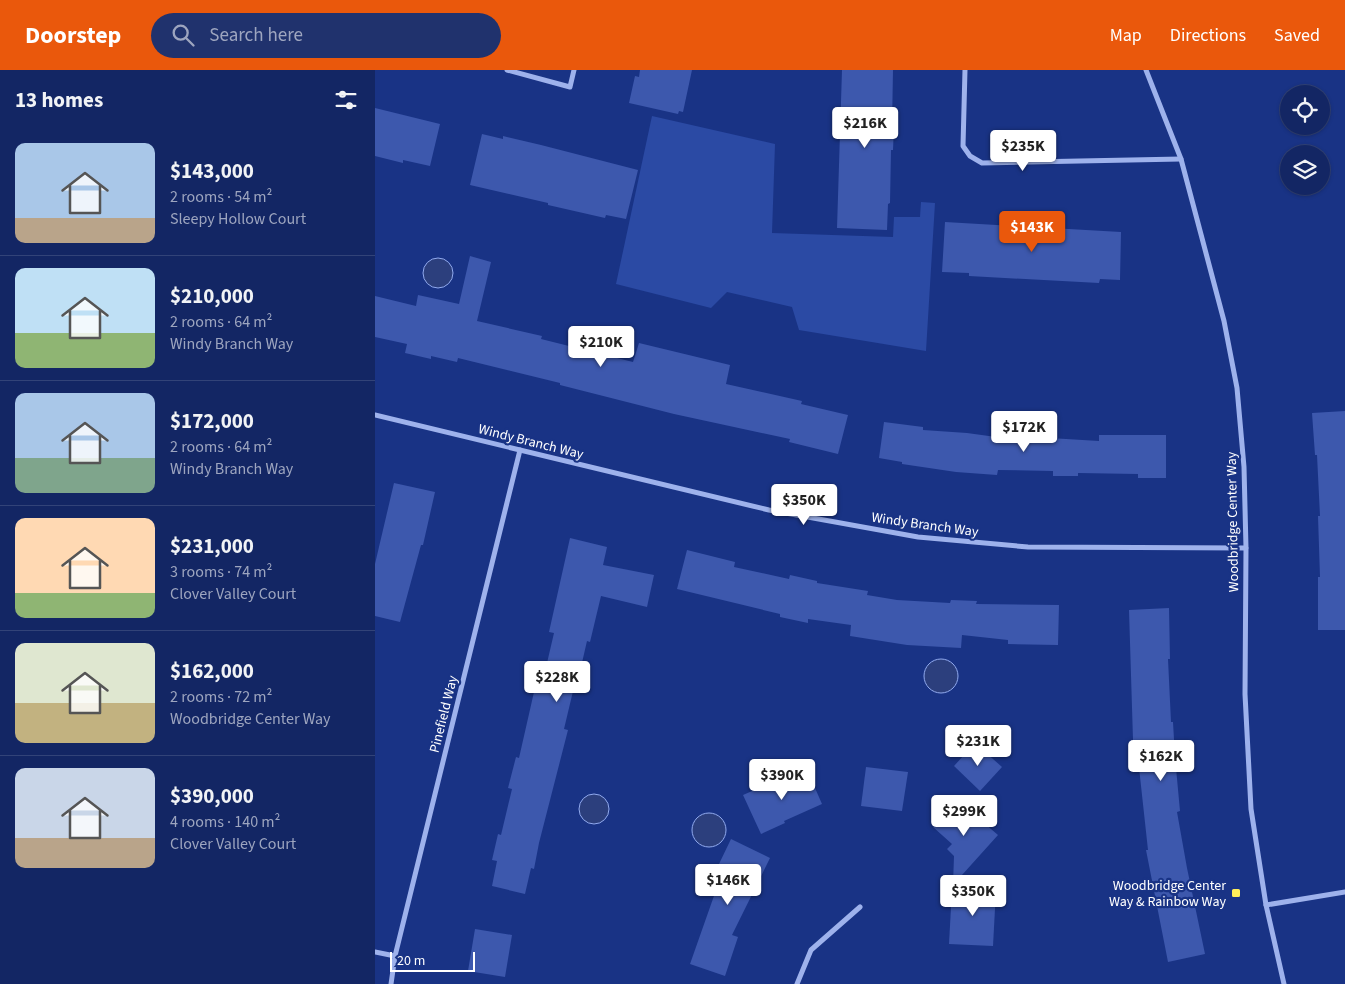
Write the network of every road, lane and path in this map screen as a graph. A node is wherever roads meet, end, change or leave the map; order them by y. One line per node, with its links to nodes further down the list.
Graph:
1 (507, 70): 2 (street)
2 (574, 70)
3 (965, 70): 5 (street)
4 (1146, 70): 5 (street, Woodbridge Center Way)
5 (1181, 159): 8 (street, Woodbridge Center Way)
6 (375, 415): 7 (street, Windy Branch Way)
7 (520, 450): 8 (street, Windy Branch Way); 13 (street, Pinefield Way)
8 (1246, 548): 10 (street, Woodbridge Center Way)
9 (1345, 892): 10 (street)
10 (1266, 905): 16 (street, Woodbridge Center Way)
11 (860, 907): 15 (street)
12 (375, 952): 13 (street)
13 (395, 956): 14 (street, Pinefield Way)
14 (391, 984)
15 (797, 984)
16 (1284, 984)

